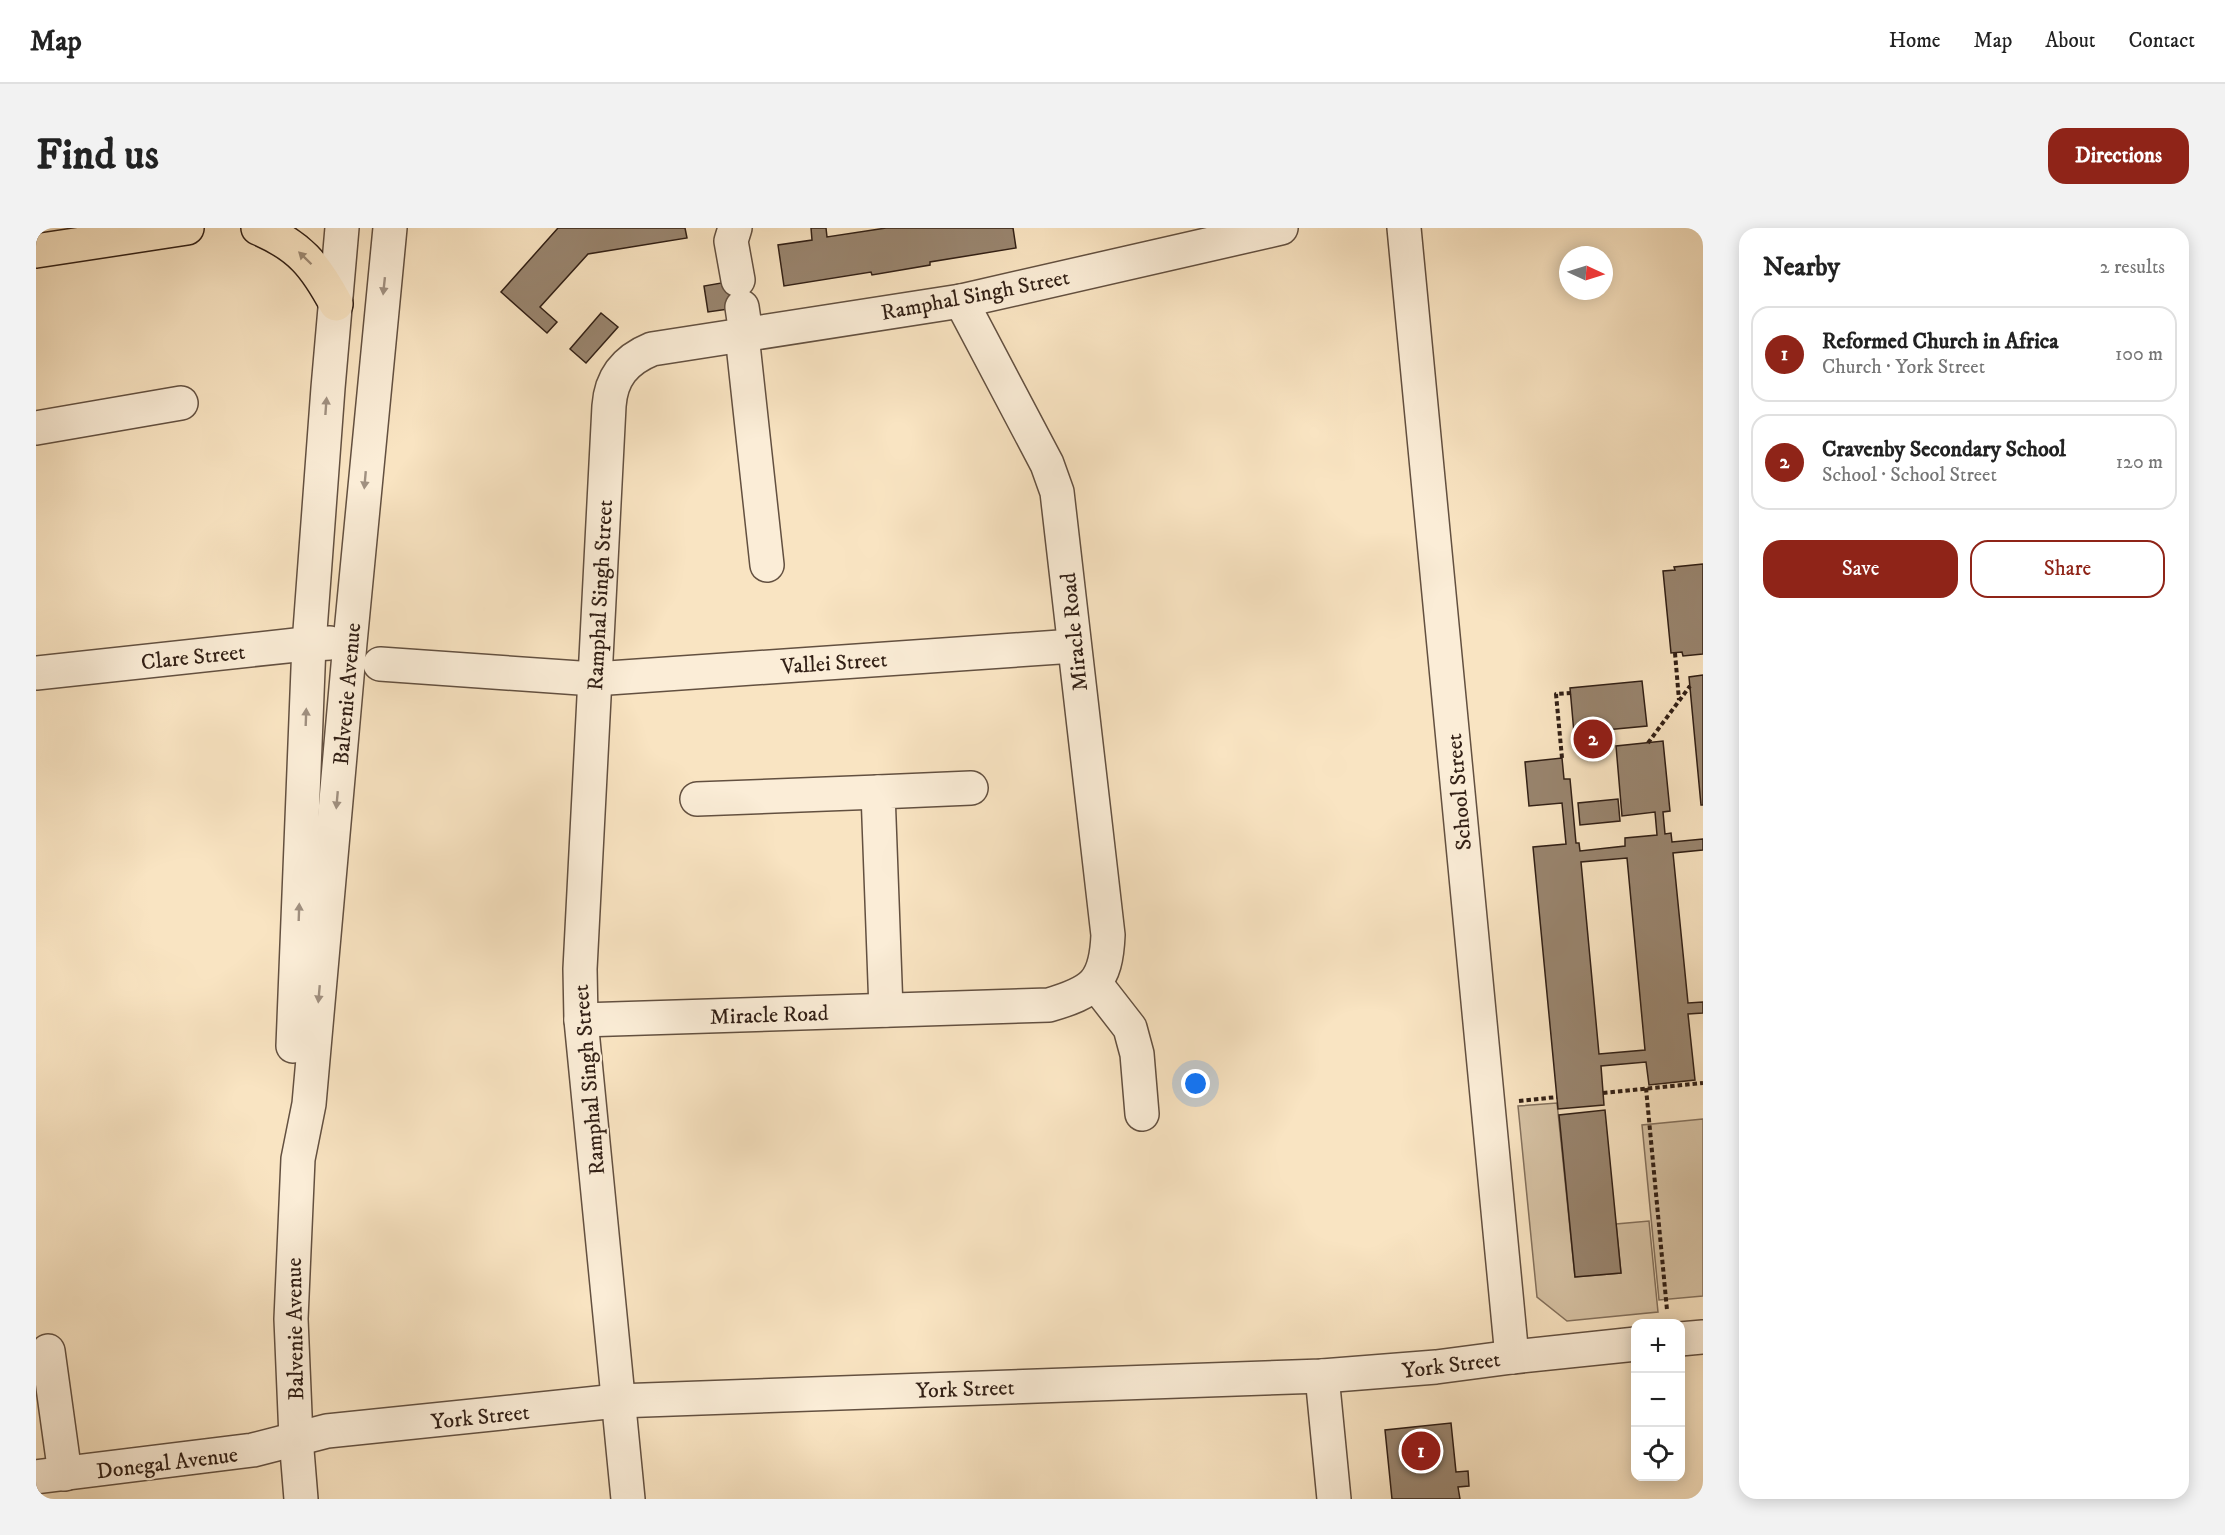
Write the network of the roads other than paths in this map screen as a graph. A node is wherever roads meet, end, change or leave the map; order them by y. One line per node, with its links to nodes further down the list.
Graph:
1 (188, 228): 8 (main road)
2 (258, 228): 10 (main road, one-way to 2)
3 (342, 228): 10 (street, Balvenie Avenue)
4 (390, 228): 15 (street, Balvenie Avenue, one-way to 15)
5 (735, 228): 11 (street)
6 (1281, 228): 9 (street, Ramphal Singh Street)
7 (1404, 228): 33 (street, School Street)
8 (36, 251)
9 (961, 301): 11 (street, Ramphal Singh Street); 17 (street, Miracle Road)
10 (336, 304): 16 (street, Balvenie Avenue, one-way to 10)
11 (742, 314): 14 (street); 20 (street, Ramphal Singh Street)
12 (181, 403): 13 (street)
13 (36, 428)
14 (767, 565)
15 (350, 643): 16 (street, Clare Street); 28 (street, Balvenie Avenue, one-way to 28)
16 (309, 644): 19 (street, Clare Street); 28 (street, Balvenie Avenue, one-way to 16)
17 (1074, 646): 20 (street, Vallei Street); 24 (street, Miracle Road)
18 (380, 664): 20 (street, Vallei Street)
19 (36, 673)
20 (594, 679): 26 (street, Ramphal Singh Street)
21 (971, 788): 22 (street)
22 (878, 792): 23 (street); 25 (street)
23 (697, 799)
24 (1095, 983): 25 (street, Miracle Road); 27 (street)
25 (886, 1010): 26 (street, Miracle Road)
26 (581, 1020): 35 (street, Ramphal Singh Street)
27 (1142, 1114)
28 (298, 1159): 36 (street, Balvenie Avenue)
29 (1685, 1331): 30 (street)
30 (1703, 1337)
31 (1631, 1344): 33 (street, York Street)
32 (48, 1351): 37 (street)
33 (1512, 1356): 34 (street, York Street)
34 (1322, 1376): 35 (street, York Street); 40 (street)
35 (617, 1401): 36 (street, York Street); 39 (street, Ramphal Singh Street)
36 (296, 1438): 37 (street, Donegal Avenue); 38 (street, Balvenie Avenue)
37 (63, 1481)
38 (302, 1499)
39 (628, 1499)
40 (1334, 1499)

